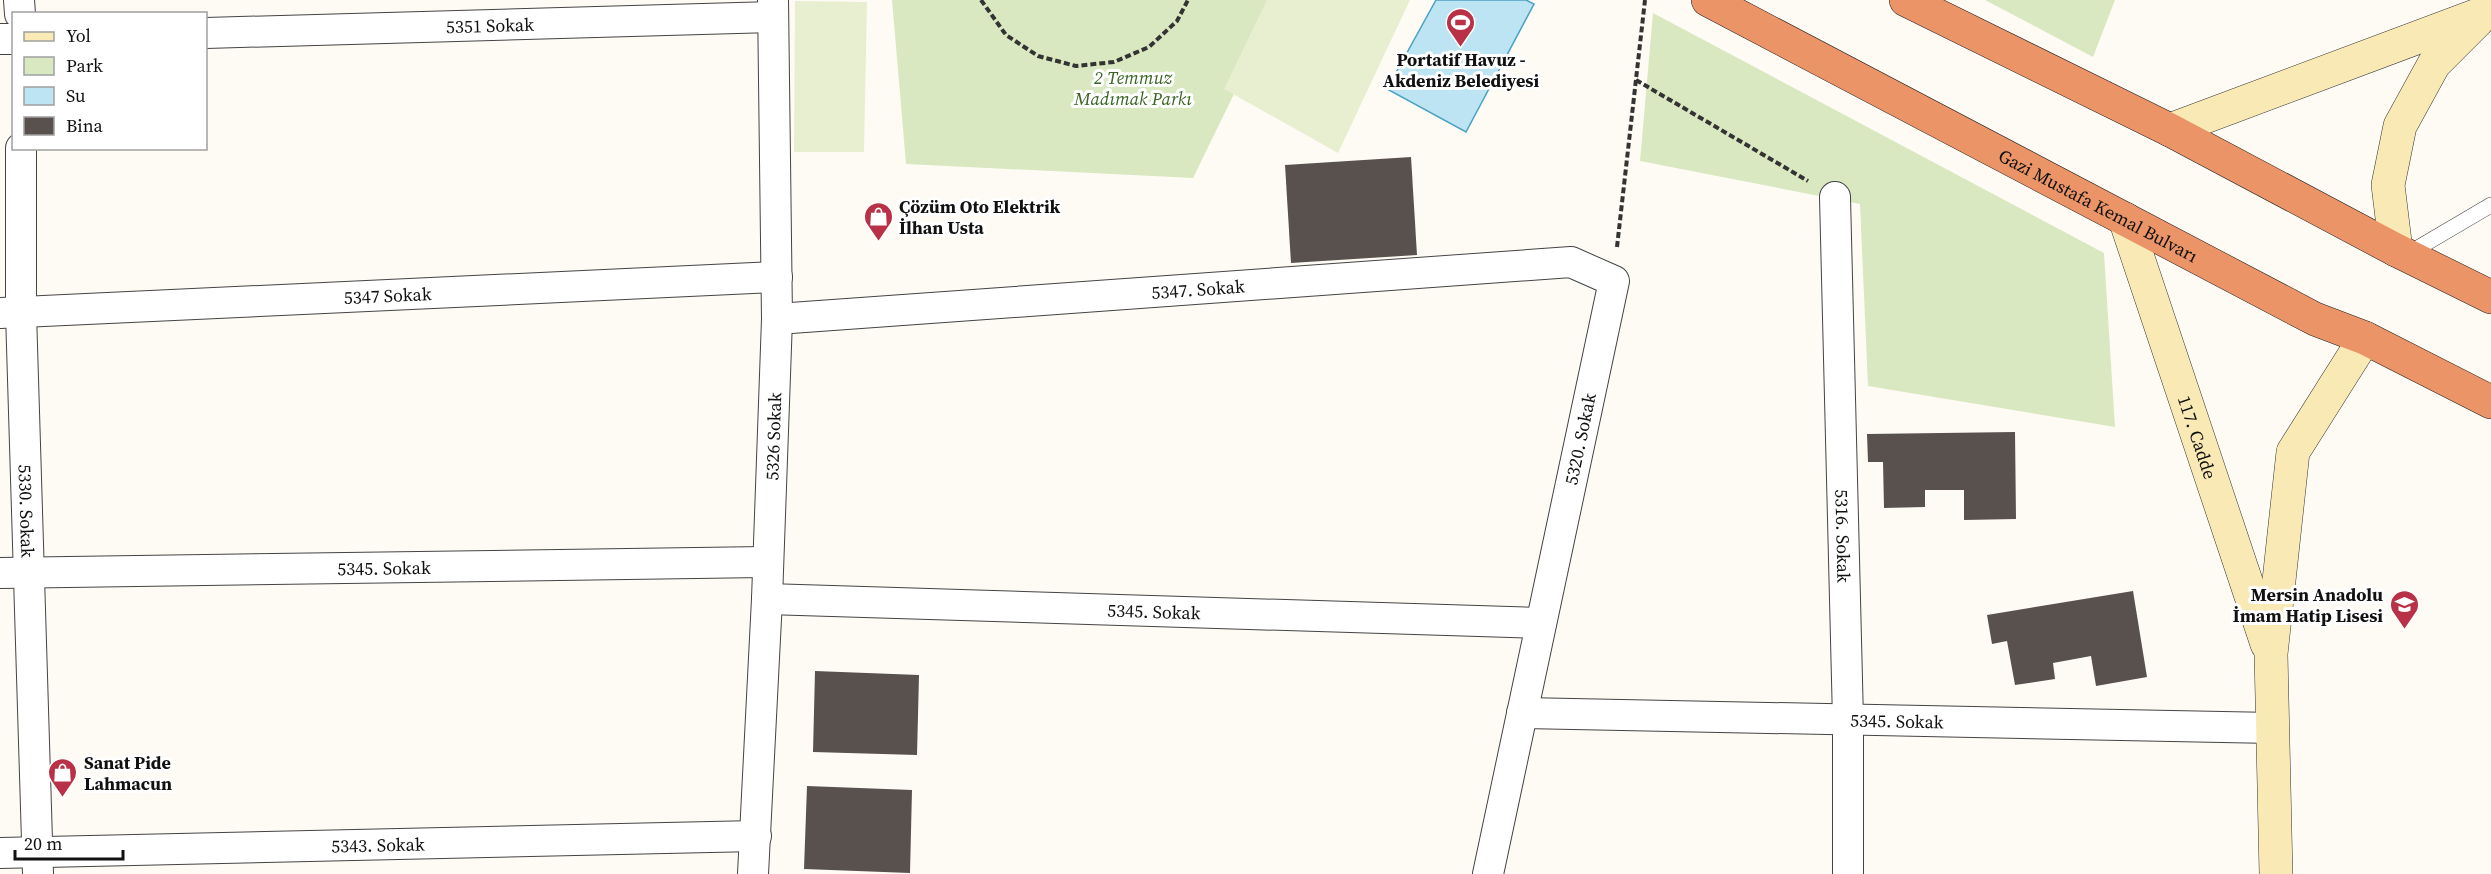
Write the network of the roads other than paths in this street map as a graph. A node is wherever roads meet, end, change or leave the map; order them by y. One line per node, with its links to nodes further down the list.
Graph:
1 (1708, 0): 10 (highway, Gazi Mustafa Kemal Bulvarı)
2 (1906, 0): 6 (highway)
3 (773, 8): 5 (street, 5351 Sokak); 12 (street, 5326 Sokak)
4 (2488, 11): 6 (street); 11 (street)
5 (207, 33)
6 (2170, 130): 11 (highway)
7 (21, 150): 15 (street, 5330. Sokak)
8 (1835, 197): 26 (street, 5316. Sokak)
9 (2491, 205): 11 (lane)
10 (2125, 219): 17 (highway, Gazi Mustafa Kemal Bulvarı); 24 (street, 117. Cadde)
11 (2401, 253): 14 (highway)
12 (777, 277): 15 (street, 5347 Sokak); 16 (street, 5326 Sokak)
13 (1614, 281): 16 (street, 5347. Sokak); 23 (street, 5320. Sokak)
14 (2491, 297)
15 (10, 313): 21 (street, 5330. Sokak)
16 (777, 319): 19 (street, 5326 Sokak)
17 (2365, 338): 18 (highway, Gazi Mustafa Kemal Bulvarı); 24 (street, 117. Cadde)
18 (2491, 402)
19 (768, 562): 21 (street, 5345. Sokak); 22 (street, 5326 Sokak)
20 (0, 573): 21 (street, 5345. Sokak)
21 (30, 573): 30 (street, 5330. Sokak)
22 (767, 599): 23 (street, 5345. Sokak); 28 (street, 5326 Sokak)
23 (1541, 623): 25 (street, 5320. Sokak)
24 (2271, 654): 27 (street, 117. Cadde)
25 (1522, 713): 26 (street, 5345. Sokak); 32 (street, 5320. Sokak)
26 (1848, 720): 27 (street, 5345. Sokak); 33 (street, 5316. Sokak)
27 (2273, 728): 34 (street, 117. Cadde)
28 (756, 836): 30 (street, 5343. Sokak); 31 (street, 5326 Sokak)
29 (0, 853): 30 (street, 5343. Sokak)
30 (37, 863)
31 (753, 874)
32 (1488, 874)
33 (1848, 874)
34 (2276, 874)

